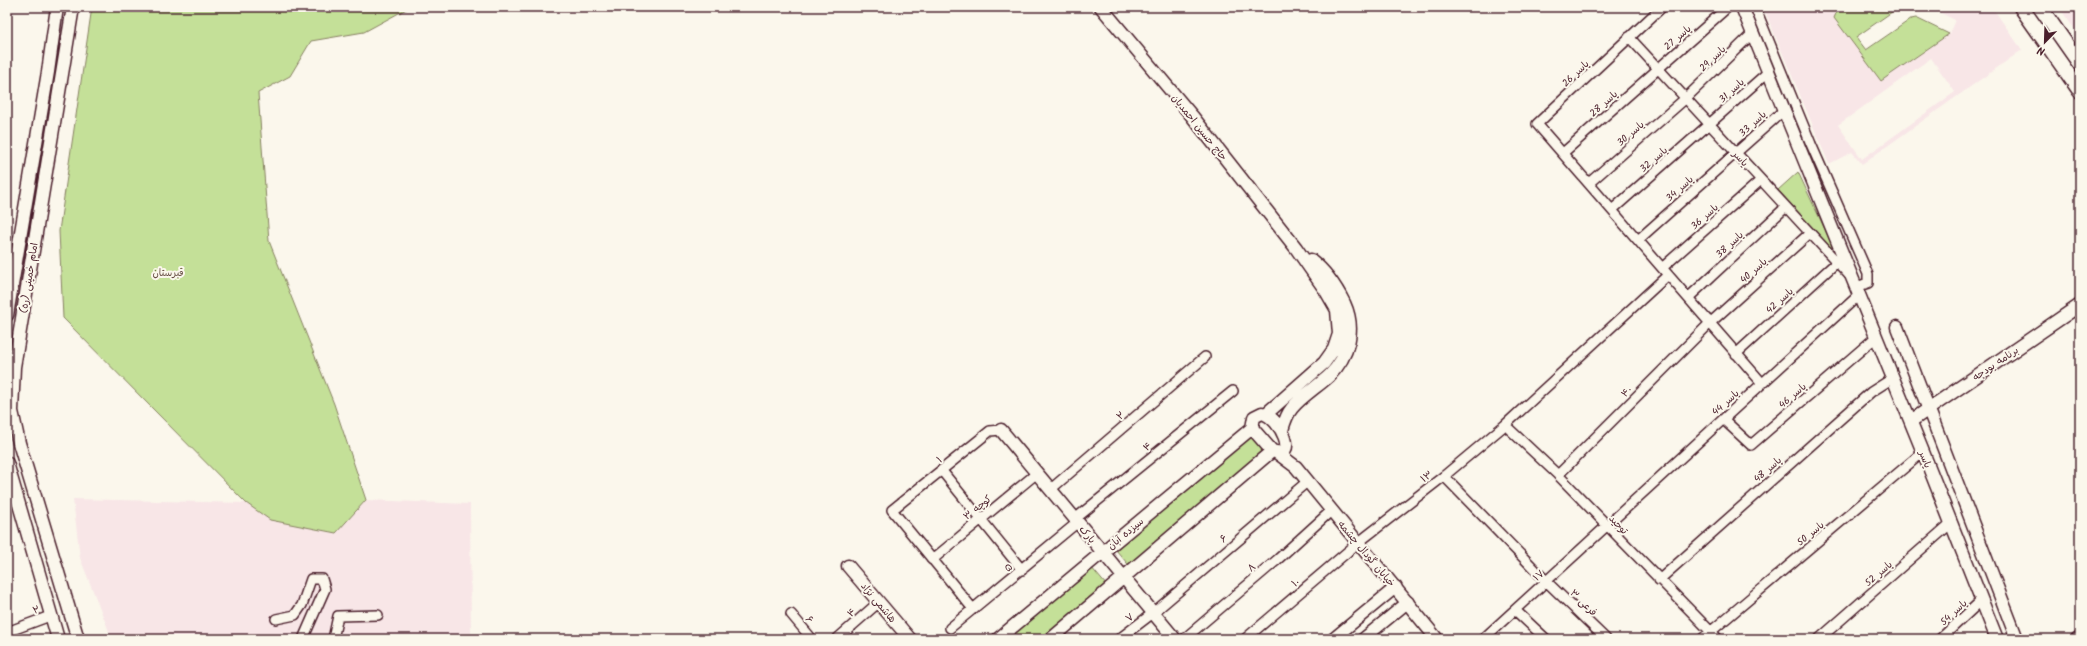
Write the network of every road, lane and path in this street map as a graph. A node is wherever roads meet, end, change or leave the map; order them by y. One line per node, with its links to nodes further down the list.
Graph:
1 (57, 7): 30 (main road, امام خمینی (ره))
2 (73, 7): 32 (main road, امام خمینی (ره))
3 (1101, 7): 27 (main road, حاج حسین احمدیان)
4 (1662, 7): 11 (street, یاسر 26)
5 (1728, 7): 13 (street, یاسر 27)
6 (1742, 7): 10 (main road, یاسر)
7 (1755, 7): 31 (street, یاسر 44)
8 (2021, 7): 15 (main road)
9 (2040, 7): 12 (main road)
10 (1753, 34): 14 (main road, یاسر); 16 (street, یاسر 29)
11 (1629, 37): 13 (street, یاسر); 19 (street, یاسر 26)
12 (2080, 64)
13 (1657, 68): 16 (street, یاسر); 19 (street, یاسر 28)
14 (1767, 72): 17 (main road, یاسر); 18 (street, یاسر 31)
15 (2080, 91)
16 (1686, 98): 18 (street, یاسر); 22 (street, یاسر 30)
17 (1784, 110): 20 (street, یاسر 33); 31 (main road, یاسر)
18 (1709, 124): 20 (street, یاسر); 24 (street, یاسر 32)
19 (1563, 153): 22 (street)
20 (1736, 153): 21 (street, یاسر); 26 (street, یاسر 34)
21 (1761, 180): 23 (street, یاسر); 29 (street, یاسر 36)
22 (1589, 183): 24 (street)
23 (1786, 207): 25 (street, یاسر); 33 (street, یاسر 38)
24 (1612, 210): 26 (street)
25 (1810, 233): 28 (street, یاسر); 36 (street, یاسر 40)
26 (1638, 240): 29 (street)
27 (1296, 248): 45 (main road, حاج حسین احمدیان); 51 (main road, حاج حسین احمدیان)
28 (1837, 262): 31 (street, یاسر); 39 (street, یاسر 42)
29 (1665, 271): 33 (street); 48 (street, یاسر 36)
30 (11, 287): 32 (main road); 35 (main road, امام خمینی (ره))
31 (1856, 287): 38 (main road, یاسر); 42 (street, یاسر 44)
32 (26, 289): 96 (main road, امام خمینی (ره))
33 (1688, 298): 36 (street)
34 (2080, 305): 44 (main road, برنامه بودجه)
35 (7, 316)
36 (1710, 324): 39 (street); 59 (street, ۴۰)
37 (1897, 327): 44 (main road, یاسر)
38 (1876, 337): 41 (main road, یاسر); 46 (street, یاسر 46)
39 (1736, 354): 42 (street)
40 (1205, 357): 62 (street, ۲)
41 (1893, 378): 47 (main road, یاسر); 76 (street, یاسر 48)
42 (1762, 383): 46 (street, یاسر 44)
43 (1233, 391): 65 (street, ۴)
44 (1929, 408): 47 (main road, برنامه بودجه); 71 (main road, یاسر)
45 (1266, 414): 49 (main road, سیزده آبان); 51 (main road)
46 (1723, 419): 67 (street, یاسر 44)
47 (1911, 421): 54 (main road, یاسر)
48 (1505, 425): 59 (street, توحید); 60 (street, ۱۳)
49 (1252, 428): 53 (main road); 69 (main road, سیزده آبان)
50 (1001, 430): 57 (street, ۱); 58 (main road, پارک)
51 (1282, 430): 52 (main road)
52 (1287, 444): 53 (main road); 56 (main road)
53 (1274, 452): 56 (main road); 75 (main road)
54 (1923, 452): 66 (main road, یاسر); 90 (street, یاسر 50)
55 (7, 463): 87 (main road)
56 (1296, 467): 61 (main road, خیابان گودال چشمه)
57 (942, 471): 64 (street); 70 (street, ۱)
58 (1037, 473): 62 (main road, پارک); 64 (street, کوچه ۳)
59 (1558, 475): 67 (street, توحید)
60 (1444, 476): 68 (street, ۱۳); 77 (street, فرعی ۳)
61 (1308, 481): 63 (main road, خیابان گودال چشمه); 84 (street, ۶)
62 (1051, 489): 65 (main road, پارک)
63 (1332, 510): 68 (main road, خیابان گودال چشمه); 106 (street, ۸)
64 (980, 518): 70 (street, کوچه ۳); 74 (street)
65 (1077, 521): 69 (main road, پارک); 74 (street, ۵)
66 (1950, 524): 73 (main road, یاسر); 115 (street, یاسر 52)
67 (1606, 526): 76 (street, توحید); 77 (street, ۱۷)
68 (1358, 542): 78 (main road, خیابان گودال چشمه); 107 (street, ۱۰)
69 (1103, 552): 75 (main road, پارک); 102 (main road, سیزده آبان)
70 (932, 560): 82 (street)
71 (1988, 562): 73 (main road); 117 (main road, یاسر)
72 (848, 566): 80 (main road, هاشمی نژاد)
73 (1969, 569): 79 (main road, یاسر)
74 (1022, 570): 82 (street, ۵)
75 (1124, 578): 84 (main road, پارک); 103 (main road)
76 (1659, 580): 90 (street, توحید)
77 (1547, 582): 83 (street, ۱۷); 112 (street, فرعی ۳)
78 (1396, 587): 81 (main road, خیابان گودال چشمه); 108 (street)
79 (1982, 600): 94 (main road, یاسر); 116 (street, یاسر 54)
80 (879, 602): 100 (street, ۴); 101 (main road, هاشمی نژاد)
81 (1408, 602): 109 (street); 110 (main road, خیابان گودال چشمه)
82 (973, 609): 89 (street, ۵)
83 (1515, 610): 93 (street); 111 (street, ۱۷)
84 (1153, 613): 104 (street, ۷); 105 (main road, پارک)
85 (791, 614): 99 (street, ۶)
86 (378, 615): 98 (street)
87 (50, 616): 91 (street, ۲); 95 (main road)
88 (276, 619): 97 (street)
89 (950, 628)
90 (1710, 631): 113 (street, یاسر 50); 114 (street, توحید)
91 (7, 632)
92 (2080, 637): 118 (main road)
93 (1543, 638)
94 (1995, 638)
95 (58, 639)
96 (78, 639)
97 (303, 639)
98 (333, 639)
99 (812, 639)
100 (837, 639)
101 (910, 639)
102 (998, 639)
103 (1051, 639)
104 (1119, 639)
105 (1175, 639)
106 (1184, 639)
107 (1245, 639)
108 (1333, 639)
109 (1363, 639)
110 (1438, 639)
111 (1483, 639)
112 (1606, 639)
113 (1702, 639)
114 (1718, 639)
115 (1819, 639)
116 (1940, 639)
117 (2017, 639)
118 (2077, 639)

